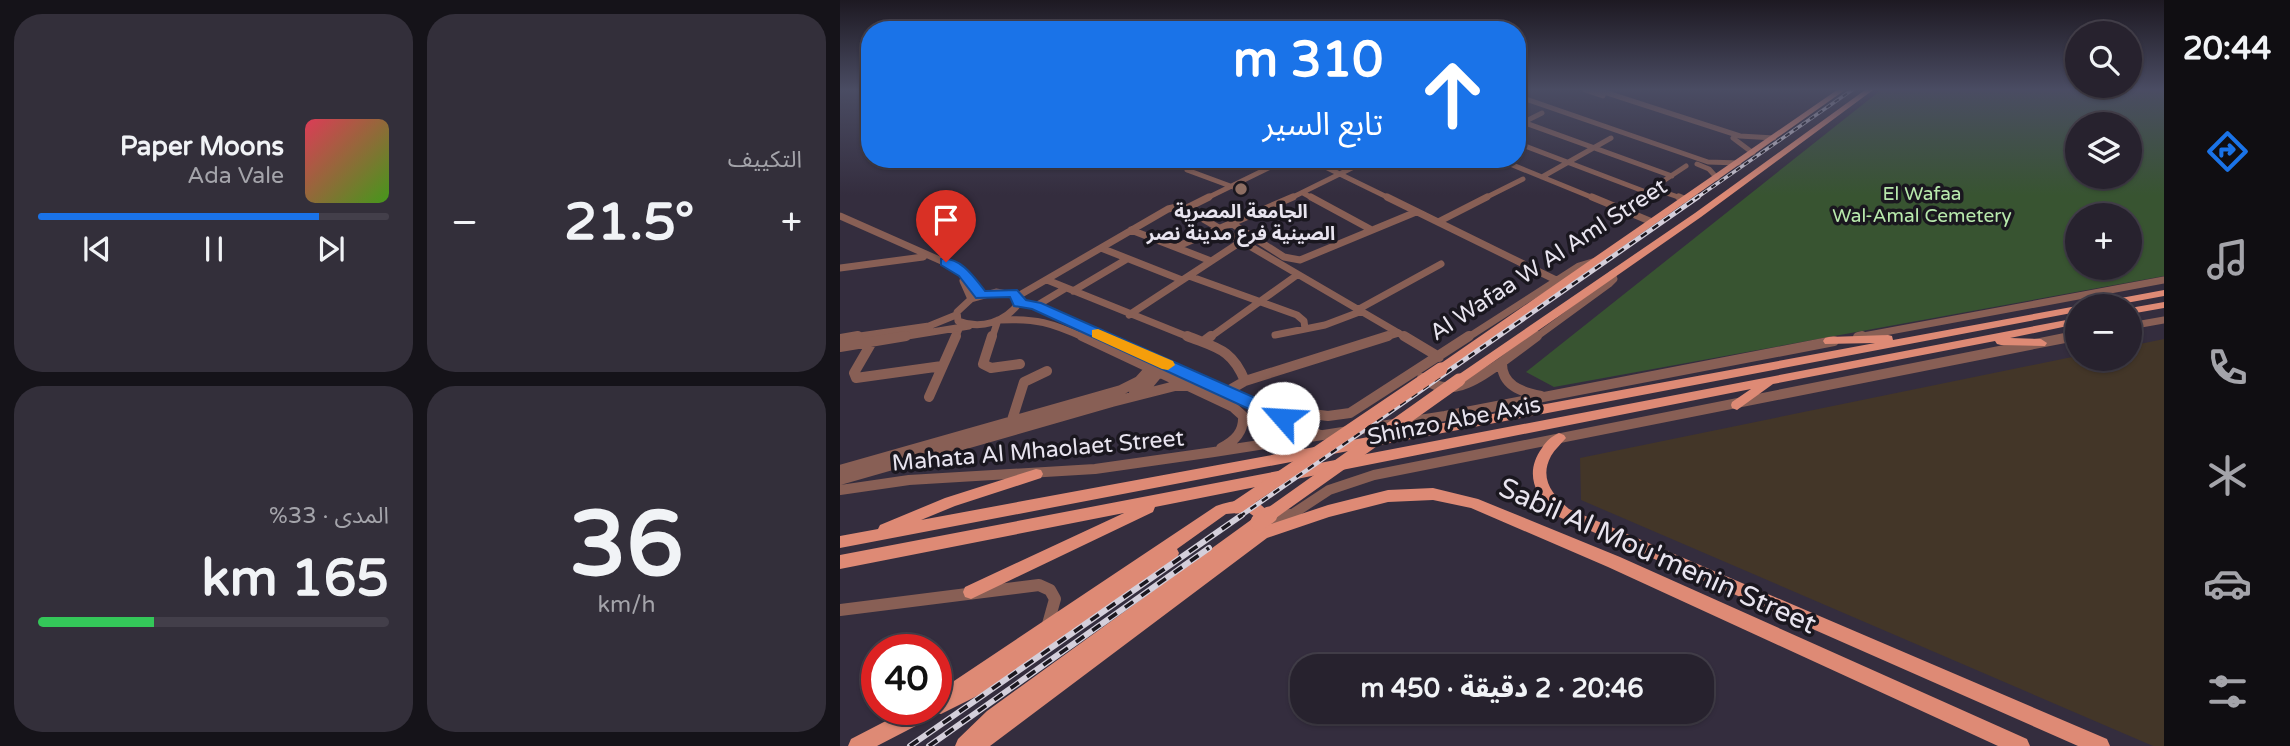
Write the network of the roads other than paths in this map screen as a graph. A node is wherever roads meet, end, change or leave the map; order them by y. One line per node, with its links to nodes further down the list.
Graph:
1 (1527, 125): 12 (street)
2 (1594, 125): 16 (street)
3 (1690, 125): 10 (street)
4 (1708, 125): 7 (street)
5 (1793, 125): 9 (main road, Al Wafaa W Al Aml Street)
6 (1821, 125): 51 (main road, Al Wafaa W Al Aml Street)
7 (1746, 137): 9 (street); 10 (street)
8 (1611, 138): 12 (street)
9 (1774, 138): 13 (main road, Al Wafaa W Al Aml Street)
10 (1739, 141): 13 (street)
11 (1526, 147): 14 (street)
12 (1594, 148): 14 (street); 24 (street)
13 (1753, 153): 15 (main road, Al Wafaa W Al Aml Street)
14 (1567, 162): 25 (street); 29 (street)
15 (1739, 163): 16 (street); 26 (main road, Al Wafaa W Al Aml Street)
16 (1709, 165): 26 (street)
17 (1686, 166): 24 (street)
18 (1270, 168): 28 (street)
19 (1325, 168): 23 (street)
20 (1352, 168): 23 (street)
21 (1520, 168): 25 (street)
22 (1187, 170): 28 (street)
23 (1338, 175): 30 (street); 34 (street)
24 (1672, 176): 29 (street)
25 (1542, 177): 33 (street)
26 (1717, 178): 31 (main road, Al Wafaa W Al Aml Street)
27 (1523, 179): 36 (street)
28 (1233, 187): 32 (street)
29 (1652, 189): 31 (street); 33 (street)
30 (1303, 192): 38 (street); 40 (street)
31 (1688, 198): 37 (main road, Al Wafaa W Al Aml Street)
32 (1187, 208): 39 (street); 41 (street)
33 (1621, 209): 37 (street)
34 (1416, 212): 36 (street); 40 (street)
35 (840, 218): 45 (street); 59 (street)
36 (1438, 222): 55 (street)
37 (1653, 222): 47 (main road, Al Wafaa W Al Aml Street)
38 (1231, 223): 39 (street); 40 (street)
39 (1221, 228): 42 (street); 43 (street)
40 (1370, 229)
41 (1131, 230): 43 (street); 44 (street)
42 (1242, 241): 48 (street); 52 (street)
43 (1176, 247): 48 (street)
44 (1101, 248): 46 (street); 54 (street)
45 (923, 257): 50 (street); 61 (street)
46 (1127, 259): 53 (street); 57 (street)
47 (1601, 260): 55 (street, Al Wafaa W Al Aml Street); 90 (main road)
48 (1211, 261): 53 (street)
49 (1441, 264): 67 (street)
50 (840, 268)
51 (1612, 274): 89 (street, Al Wafaa W Al Aml Street); 116 (main road, bridge)
52 (1297, 275): 63 (street); 67 (street)
53 (1185, 278): 63 (street); 70 (street)
54 (1046, 280): 57 (street); 62 (street)
55 (1556, 280): 90 (street, Al Wafaa W Al Aml Street)
56 (2164, 280): 84 (street)
57 (1069, 290): 65 (street); 70 (street)
58 (2164, 293): 60 (main road)
59 (981, 295): 61 (street); 62 (street)
60 (2142, 297)
61 (971, 299): 69 (street)
62 (1018, 299): 65 (street); 71 (street)
63 (1261, 300): 77 (street); 86 (street)
64 (2164, 305): 66 (main road)
65 (1036, 306): 99 (street)
66 (2142, 309)
67 (1360, 310): 77 (street); 78 (street)
68 (2065, 311): 80 (main road, Shinzo Abe Axis)
69 (956, 315): 75 (street); 82 (street)
70 (1129, 315): 86 (street)
71 (999, 320): 75 (street); 91 (street); 94 (street)
72 (2164, 320): 74 (street)
73 (2065, 323): 83 (main road, Shinzo Abe Axis)
74 (2142, 324)
75 (970, 325): 76 (street)
76 (959, 329): 85 (street); 92 (street)
77 (1305, 329): 79 (street)
78 (1399, 333): 90 (street); 97 (street)
79 (1275, 335)
80 (1930, 337): 84 (main road); 117 (main road, Shinzo Abe Axis)
81 (2065, 338): 87 (street)
82 (840, 339)
83 (1980, 340): 87 (main road); 96 (main road, Shinzo Abe Axis)
84 (1829, 341): 101 (street)
85 (872, 342): 88 (street); 92 (street)
86 (1203, 342): 97 (street)
87 (2041, 343): 103 (street)
88 (840, 346)
89 (1502, 362): 93 (street, Al Wafaa W Al Aml Street); 101 (street)
90 (1440, 363): 93 (street, Al Wafaa W Al Aml Street); 126 (main road, bridge)
91 (1020, 364)
92 (942, 366): 100 (street)
93 (1422, 369): 104 (street, Al Wafaa W Al Aml Street)
94 (1154, 370): 98 (street); 102 (street); 107 (street)
95 (1047, 371): 107 (street)
96 (1773, 379): 103 (main road); 115 (main road, Shinzo Abe Axis)
97 (1245, 382): 99 (street)
98 (1188, 386): 102 (street); 106 (street)
99 (1226, 392): 104 (street)
100 (929, 397)
101 (1546, 397): 108 (street, Mahata Al Mhaolaet Street)
102 (1112, 402): 107 (street)
103 (1737, 405): 109 (street)
104 (1263, 408): 105 (street)
105 (1283, 418): 106 (street); 108 (street)
106 (1244, 419): 110 (street)
107 (1010, 426): 111 (street); 113 (street)
108 (1322, 436): 110 (street, Mahata Al Mhaolaet Street)
109 (1559, 438): 116 (street); 118 (main road, Sabil Al Mou'menin Street)
110 (1214, 452): 112 (street, Mahata Al Mhaolaet Street)
111 (840, 470)
112 (1036, 474): 114 (street, Mahata Al Mhaolaet Street); 117 (main road)
113 (840, 480)
114 (840, 490)
115 (1178, 496): 120 (main road, Shinzo Abe Axis); 122 (main road)
116 (1261, 528): 121 (main road, Sabil Al Mou'menin Street); 124 (main road); 129 (main road); 130 (main road)
117 (867, 537): 119 (main road, Shinzo Abe Axis)
118 (1626, 539): 121 (main road); 132 (main road, Sabil Al Mou'menin Street)
119 (840, 542)
120 (840, 562)
121 (1614, 562): 131 (main road, Sabil Al Mou'menin Street)
122 (971, 592): 123 (street); 124 (street)
123 (840, 610)
124 (1047, 626): 125 (main road)
125 (952, 694)
126 (952, 698)
127 (898, 725): 128 (main road)
128 (858, 746)
129 (965, 746)
130 (974, 746)
131 (2020, 746)
132 (2100, 746)

